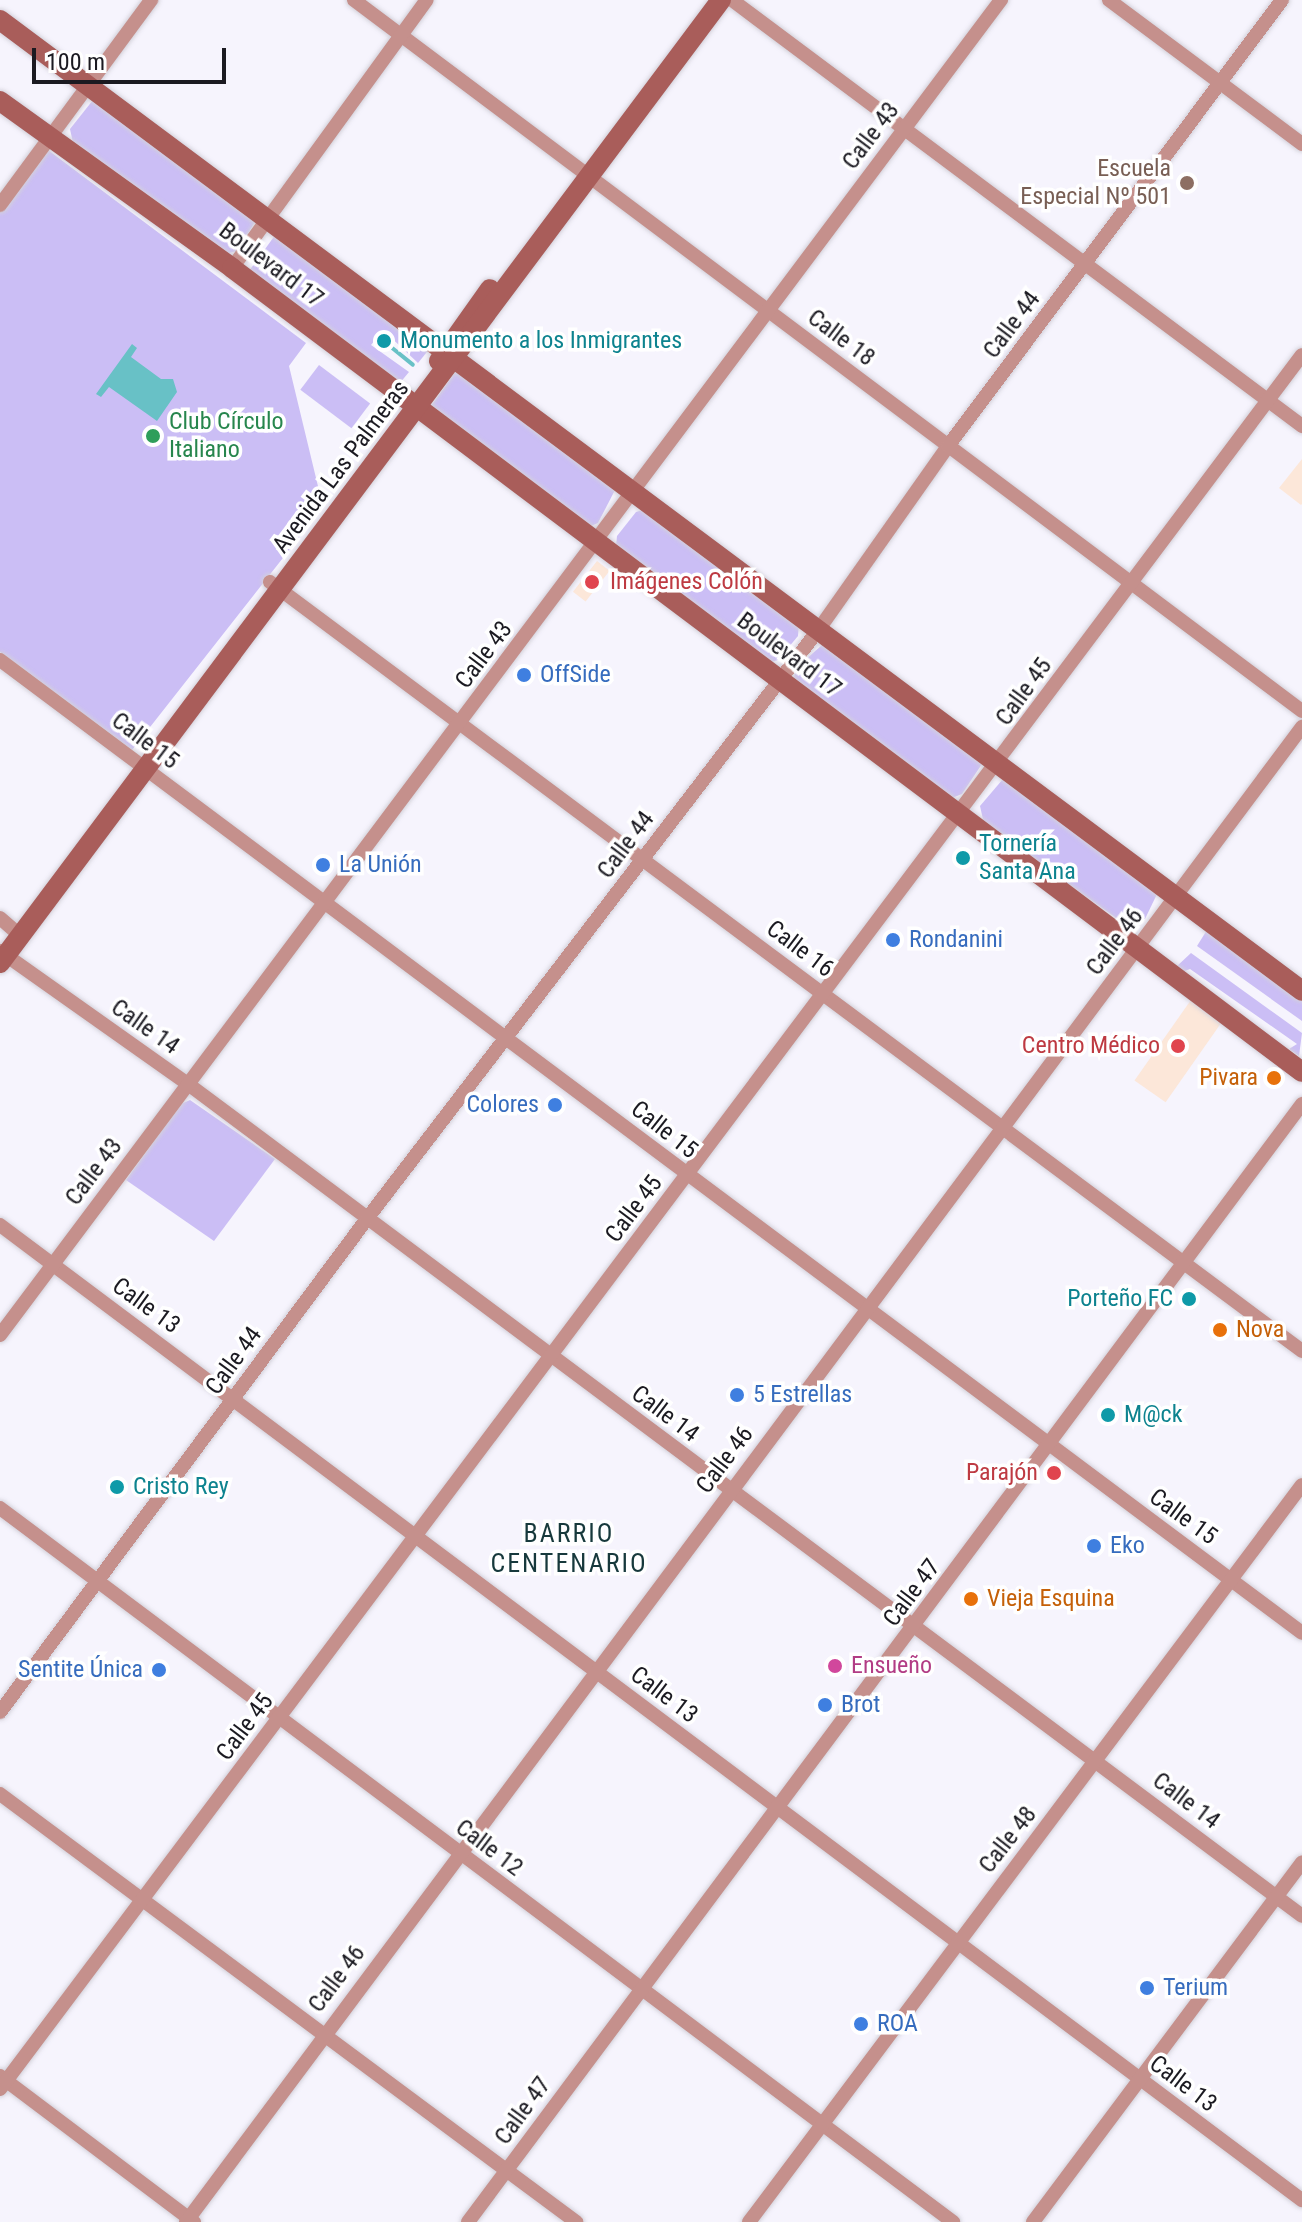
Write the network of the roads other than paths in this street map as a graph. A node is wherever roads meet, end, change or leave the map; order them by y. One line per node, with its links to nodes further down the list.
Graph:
1 (151, 0): 13 (street)
2 (354, 0): 11 (street, Calle 18)
3 (427, 0): 11 (street)
4 (705, 0): 18 (main road, Avenida Las Palmeras)
5 (721, 0): 18 (main road, Avenida Las Palmeras)
6 (732, 0): 15 (street)
7 (1001, 0): 15 (street, Calle 43)
8 (1109, 0): 12 (street)
9 (1282, 0): 12 (street, Calle 44)
10 (0, 20): 13 (main road, Boulevard 17)
11 (401, 35): 18 (street, Calle 18); 20 (street)
12 (1220, 83): 17 (street); 21 (street, Calle 44)
13 (86, 86): 16 (street); 20 (main road, Boulevard 17)
14 (0, 101): 16 (main road, Boulevard 17)
15 (904, 129): 21 (street); 23 (street, Calle 43)
16 (52, 137): 19 (street); 22 (main road, Boulevard 17)
17 (1302, 144)
18 (583, 173): 23 (street, Calle 18); 24 (main road, Avenida Las Palmeras)
19 (0, 205)
20 (267, 219): 22 (street); 24 (main road, Boulevard 17)
21 (1085, 263): 26 (street); 29 (street, Calle 44)
22 (232, 268): 27 (main road, Boulevard 17)
23 (767, 311): 29 (street, Calle 18); 30 (street, Calle 43)
24 (452, 354): 27 (main road, Avenida Las Palmeras); 30 (main road, Boulevard 17)
25 (1302, 355): 26 (street, Calle 45)
26 (1268, 400): 28 (street); 32 (street, Calle 45)
27 (413, 404): 31 (main road, Boulevard 17); 33 (main road, Avenida Las Palmeras)
28 (1302, 426)
29 (948, 446): 32 (street, Calle 18); 34 (street, Calle 44)
30 (638, 491): 31 (street, Calle 43); 34 (main road, Boulevard 17)
31 (597, 543): 36 (main road, Boulevard 17); 38 (street, Calle 43)
32 (1131, 583): 37 (street, Calle 18); 40 (street, Calle 45)
33 (275, 586): 38 (street, Calle 16); 41 (main road, Avenida Las Palmeras)
34 (819, 629): 36 (street, Calle 44); 40 (main road, Boulevard 17)
35 (0, 660): 41 (street, Calle 15)
36 (780, 681): 42 (main road, Boulevard 17); 43 (street, Calle 44)
37 (1302, 711)
38 (460, 722): 43 (street, Calle 16); 45 (street, Calle 43)
39 (1302, 727): 44 (street, Calle 46)
40 (1000, 762): 42 (street, Calle 45); 44 (main road, Boulevard 17)
41 (141, 766): 45 (street, Calle 15); 46 (main road, Avenida Las Palmeras)
42 (959, 816): 47 (main road, Boulevard 17); 50 (street, Calle 45)
43 (642, 859): 50 (street, Calle 16); 51 (street, Calle 44)
44 (1175, 898): 47 (street, Calle 46); 49 (main road, Boulevard 17)
45 (323, 905): 51 (street, Calle 15); 53 (street, Calle 43)
46 (11, 928): 48 (main road, Avenida Las Palmeras)
47 (1137, 950): 52 (main road, Boulevard 17); 55 (street, Calle 46)
48 (2, 954): 53 (street, Calle 14)
49 (1302, 991)
50 (824, 994): 55 (street, Calle 16); 56 (street, Calle 45)
51 (508, 1038): 56 (street, Calle 15); 57 (street, Calle 44)
52 (1302, 1072)
53 (188, 1084): 57 (street, Calle 14); 60 (street, Calle 43)
54 (1302, 1104): 59 (street, Calle 47)
55 (1002, 1128): 59 (street, Calle 16); 61 (street, Calle 46)
56 (687, 1176): 61 (street, Calle 15); 64 (street, Calle 45)
57 (366, 1220): 64 (street, Calle 14); 65 (street, Calle 44)
58 (0, 1225): 60 (street, Calle 13)
59 (1184, 1261): 63 (street, Calle 16); 66 (street, Calle 47)
60 (52, 1265): 62 (street, Calle 43); 65 (street, Calle 13)
61 (866, 1310): 66 (street, Calle 15); 68 (street, Calle 46)
62 (0, 1335)
63 (1302, 1351)
64 (550, 1355): 68 (street, Calle 14); 70 (street, Calle 45)
65 (234, 1398): 70 (street, Calle 13); 72 (street, Calle 44)
66 (1049, 1447): 71 (street, Calle 15); 73 (street, Calle 47)
67 (1302, 1485): 71 (street, Calle 48)
68 (730, 1490): 73 (street, Calle 14); 75 (street, Calle 46)
69 (0, 1508): 72 (street, Calle 12)
70 (415, 1535): 75 (street, Calle 13); 77 (street, Calle 45)
71 (1231, 1579): 74 (street, Calle 15); 78 (street, Calle 48)
72 (100, 1582): 76 (street, Calle 44); 77 (street, Calle 12)
73 (915, 1626): 78 (street, Calle 14); 80 (street, Calle 47)
74 (1302, 1633)
75 (596, 1672): 80 (street, Calle 13); 81 (street, Calle 46)
76 (0, 1712)
77 (279, 1719): 81 (street, Calle 12); 84 (street, Calle 45)
78 (1097, 1761): 83 (street, Calle 14); 86 (street, Calle 48)
79 (0, 1794): 84 (street)
80 (778, 1808): 86 (street, Calle 13); 87 (street, Calle 47)
81 (460, 1854): 87 (street, Calle 12); 88 (street, Calle 46)
82 (1302, 1863): 83 (street)
83 (1277, 1897): 85 (street, Calle 14); 89 (street)
84 (143, 1899): 88 (street); 90 (street, Calle 45)
85 (1302, 1916)
86 (959, 1940): 89 (street, Calle 13); 91 (street, Calle 48)
87 (640, 1988): 91 (street, Calle 12); 92 (street, Calle 47)
88 (324, 2034): 92 (street); 94 (street, Calle 46)
89 (1140, 2080): 93 (street, Calle 13); 99 (street)
90 (2, 2082): 94 (street)
91 (822, 2125): 97 (street, Calle 48); 98 (street, Calle 12)
92 (507, 2170): 95 (street, Calle 47); 96 (street)
93 (1302, 2200)
94 (190, 2221)
95 (468, 2222)
96 (576, 2222)
97 (749, 2222)
98 (953, 2222)
99 (1033, 2222)

